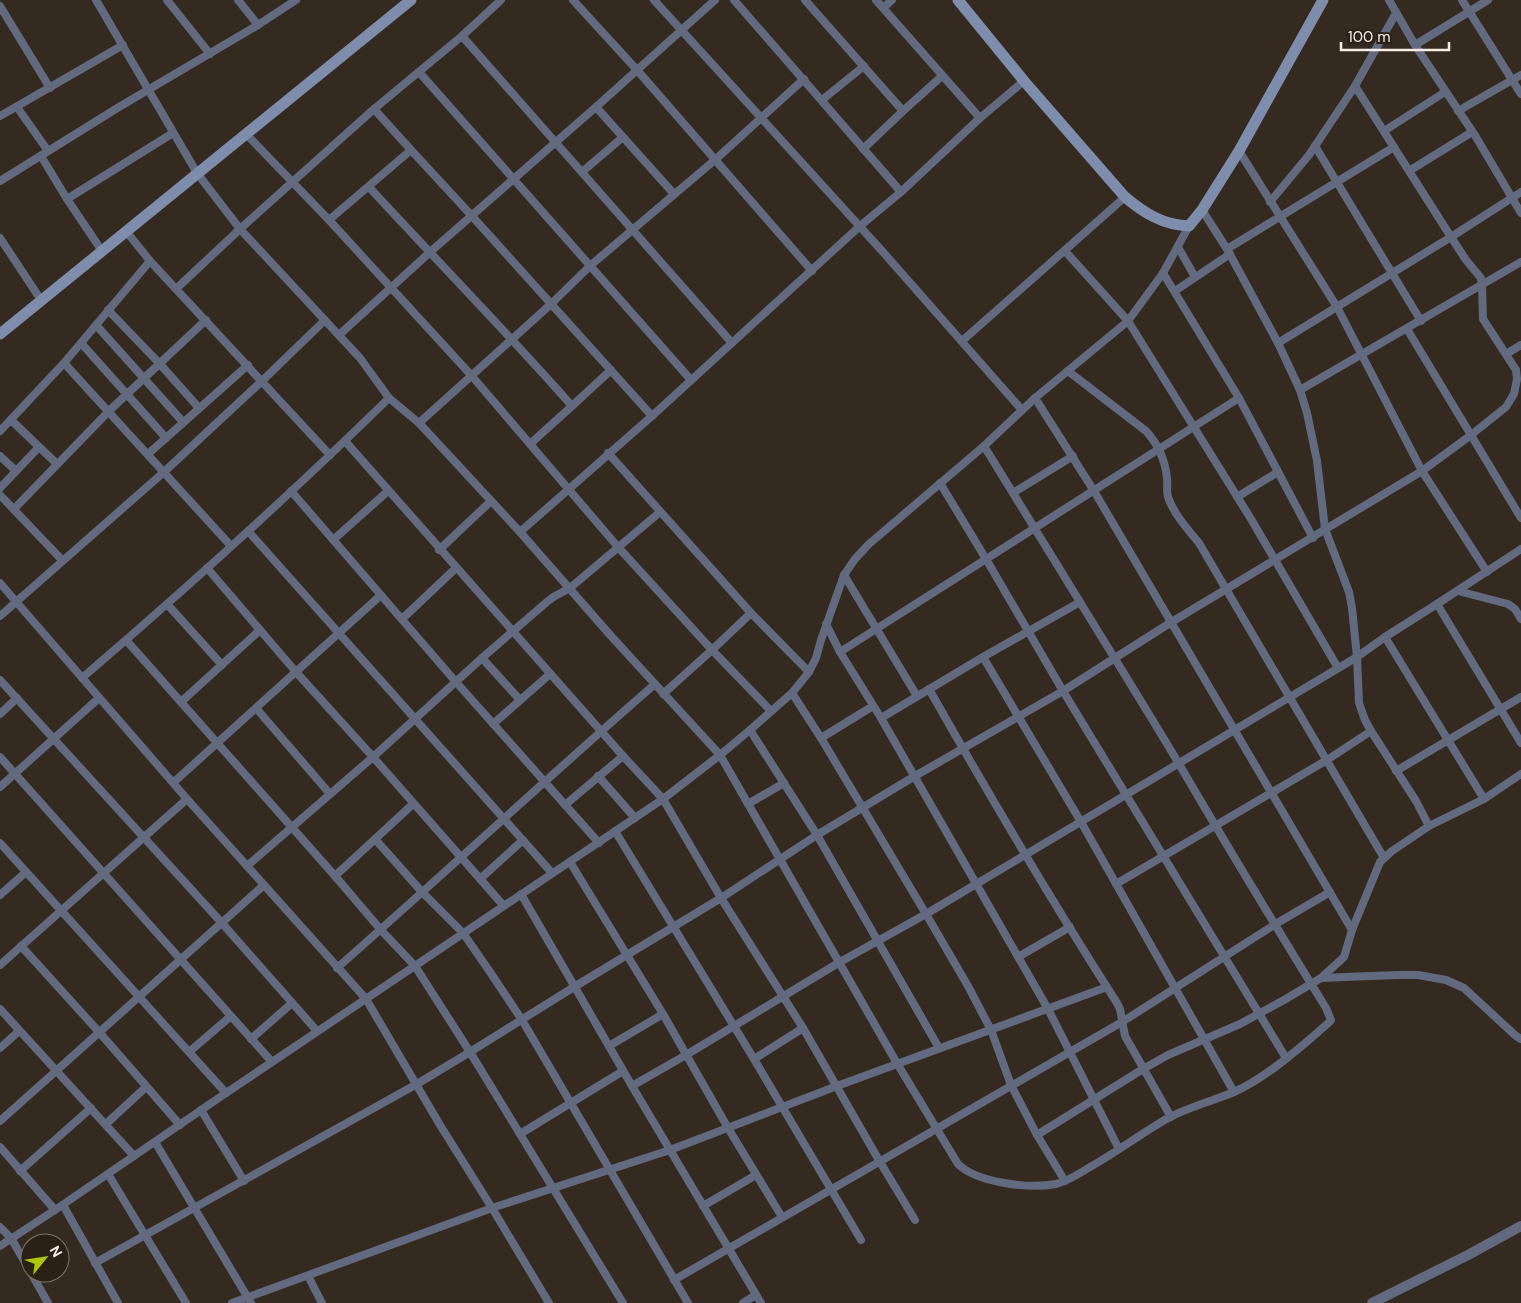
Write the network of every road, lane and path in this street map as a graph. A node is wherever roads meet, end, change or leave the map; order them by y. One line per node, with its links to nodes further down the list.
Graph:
1 (96, 0): 27 (street)
2 (167, 0): 28 (street)
3 (238, 0): 23 (street)
4 (296, 0): 23 (street)
5 (411, 0): 54 (main road)
6 (501, 0): 25 (street)
7 (573, 0): 30 (street)
8 (654, 0): 24 (street)
9 (715, 0): 24 (street)
10 (734, 0): 34 (street)
11 (805, 0): 29 (street)
12 (876, 0): 20 (street)
13 (892, 0): 20 (street)
14 (958, 0): 36 (main road)
15 (1323, 0): 61 (main road)
16 (1389, 0): 22 (street)
17 (1462, 0): 21 (street)
18 (1488, 0): 21 (street)
19 (0, 6): 38 (street)
20 (883, 8): 33 (street)
21 (1469, 12): 26 (street); 35 (street)
22 (1396, 13): 26 (street); 37 (street)
23 (258, 25): 28 (street)
24 (682, 30): 30 (street); 49 (street)
25 (462, 36): 31 (street); 56 (street)
26 (1415, 45): 40 (street)
27 (123, 46): 38 (street); 39 (street)
28 (210, 54): 39 (street)
29 (864, 66): 42 (street); 46 (street)
30 (637, 70): 44 (street); 64 (street)
31 (419, 72): 45 (street); 68 (street)
32 (1521, 75): 35 (street)
33 (942, 76): 46 (street); 50 (street)
34 (804, 79): 42 (street); 49 (street)
35 (1512, 80): 41 (street); 47 (street)
36 (1024, 81): 50 (street); 76 (main road)
37 (1355, 86): 51 (street); 57 (street)
38 (50, 88): 43 (street)
39 (148, 91): 53 (street); 62 (street)
40 (1446, 92): 47 (street); 51 (street)
41 (1521, 94)
42 (822, 100): 59 (street)
43 (17, 107): 48 (street); 62 (street)
44 (596, 107): 55 (street); 56 (street)
45 (374, 109): 60 (street); 70 (street)
46 (903, 111): 59 (street)
47 (1458, 111): 52 (street)
48 (1, 114)
49 (761, 118): 64 (street); 85 (street)
50 (980, 118): 73 (street)
51 (1384, 131): 58 (street)
52 (1472, 132): 65 (street); 77 (street)
53 (173, 133): 67 (street); 78 (street)
54 (246, 134): 67 (main road); 70 (street)
55 (623, 136): 66 (street); 75 (street)
56 (556, 142): 66 (street); 68 (street)
57 (1315, 146): 71 (street); 79 (street)
58 (1394, 147): 65 (street); 71 (street)
59 (863, 148): 73 (street)
60 (411, 150): 72 (street); 82 (street)
61 (1239, 150): 79 (street); 80 (main road)
62 (48, 152): 63 (street)
63 (41, 156): 69 (street); 78 (street)
64 (716, 159): 75 (street); 100 (street)
65 (1409, 171): 90 (street)
66 (582, 172): 88 (street)
67 (197, 173): 87 (street); 89 (main road)
68 (512, 179): 82 (street); 99 (street)
69 (0, 181)
70 (293, 182): 84 (street); 87 (street)
71 (1337, 183): 83 (street); 102 (street)
72 (369, 187): 84 (street); 96 (street)
73 (900, 192): 85 (street)
74 (1521, 192): 77 (street)
75 (674, 194): 88 (street)
76 (1125, 197): 86 (main road); 94 (street)
77 (1511, 198): 81 (street); 90 (street)
78 (67, 199): 93 (street)
79 (1270, 202): 83 (street)
80 (1202, 210): 86 (main road); 95 (street)
81 (1521, 214)
82 (471, 215): 96 (street); 109 (street)
83 (1280, 218): 95 (street); 110 (street)
84 (329, 220): 106 (street)
85 (860, 226): 100 (street); 121 (street)
86 (1188, 226): 92 (street)
87 (240, 229): 105 (street); 113 (street)
88 (632, 229): 99 (street); 123 (street)
89 (126, 232): 93 (main road); 97 (street)
90 (1451, 237): 102 (street); 104 (street)
91 (0, 238): 108 (street)
92 (1178, 247): 101 (street); 103 (street)
93 (102, 251): 108 (main road)
94 (1065, 251): 114 (street); 121 (street)
95 (1228, 252): 103 (street); 124 (street)
96 (429, 253): 106 (street); 120 (street)
97 (150, 261): 105 (street); 111 (street)
98 (1521, 262): 104 (street)
99 (591, 265): 109 (street); 135 (street)
100 (812, 270): 123 (street)
101 (1163, 273): 107 (street); 114 (street)
102 (1392, 273): 110 (street); 115 (street)
103 (1195, 277): 107 (street)
104 (1482, 285): 115 (street); 126 (street)
105 (177, 288): 112 (street)
106 (392, 288): 119 (street); 133 (street)
107 (1175, 291): 142 (street)
108 (41, 300): 118 (main road)
109 (551, 304): 120 (street); 131 (street)
110 (1337, 307): 124 (street); 127 (street)
111 (108, 310): 116 (street); 129 (street)
112 (206, 320): 129 (street); 130 (street)
113 (325, 320): 119 (street); 136 (street)
114 (1128, 320): 132 (street); 151 (street)
115 (1420, 321): 117 (street)
116 (96, 325): 122 (street); 134 (street)
117 (1407, 328): 127 (street); 153 (street)
118 (0, 334)
119 (340, 335): 140 (street)
120 (513, 339): 133 (street); 143 (street)
121 (962, 341): 145 (street)
122 (81, 343): 128 (street); 139 (street)
123 (732, 343): 135 (street)
124 (1278, 344): 138 (street)
125 (1521, 345): 126 (street)
126 (1506, 354): 137 (street)
127 (1362, 355): 138 (street); 167 (street)
128 (64, 363): 146 (street); 148 (street)
129 (159, 363): 134 (street); 144 (street)
130 (248, 366): 136 (street); 144 (street)
131 (611, 370): 143 (street); 147 (street)
132 (1068, 371): 141 (street); 159 (street)
133 (471, 375): 150 (street); 156 (street)
134 (143, 378): 139 (street); 149 (street)
135 (691, 380): 147 (street)
136 (262, 381): 162 (street); 168 (street)
137 (1519, 383): 153 (street)
138 (1300, 390): 184 (street)
139 (126, 394): 146 (street); 154 (street)
140 (389, 398): 150 (street); 155 (street)
141 (1035, 398): 145 (street); 164 (street)
142 (1239, 398): 151 (street); 169 (street)
143 (572, 406): 156 (street)
144 (199, 408): 149 (street)
145 (1022, 410): 157 (street)
146 (109, 411): 161 (street); 165 (street)
147 (652, 416): 160 (street)
148 (11, 420): 152 (street); 158 (street)
149 (183, 422): 154 (street)
150 (419, 423): 179 (street)
151 (1194, 427): 159 (street); 178 (street)
152 (0, 431)
153 (1471, 435): 167 (street); 182 (street)
154 (166, 438): 161 (street)
155 (344, 441): 162 (street); 174 (street)
156 (530, 444): 172 (street)
157 (984, 446): 170 (street); 176 (street)
158 (39, 448): 165 (street); 166 (street)
159 (1159, 449): 175 (street); 202 (street)
160 (608, 453): 172 (street); 181 (street)
161 (148, 454): 168 (street)
162 (330, 454): 173 (street)
163 (0, 456): 166 (street)
164 (1073, 456): 175 (street); 176 (street)
165 (57, 464): 180 (street)
166 (16, 471): 171 (street)
167 (1422, 471): 184 (street); 198 (street)
168 (164, 472): 189 (street); 194 (street)
169 (1278, 472): 178 (street); 187 (street)
170 (940, 482): 193 (street); 199 (street)
171 (0, 488)
172 (568, 488): 186 (street); 190 (street)
173 (291, 491): 185 (street); 188 (street)
174 (388, 491): 188 (street); 192 (street)
175 (1094, 491): 183 (street); 213 (street)
176 (1013, 493): 183 (street)
177 (0, 495): 180 (street)
178 (1237, 497): 195 (street)
179 (491, 501): 186 (street); 192 (street)
180 (14, 509): 194 (street)
181 (660, 512): 190 (street); 209 (street)
182 (1521, 518)
183 (1035, 528): 193 (street); 206 (street)
184 (1325, 529): 187 (street); 225 (street)
185 (248, 531): 189 (street); 219 (street)
186 (520, 532): 201 (street)
187 (1313, 538): 195 (street)
188 (334, 540): 204 (street)
189 (231, 546): 196 (street)
190 (618, 547): 201 (street); 222 (street)
191 (1521, 549): 198 (street)
192 (439, 550): 197 (street)
193 (986, 559): 215 (street); 218 (street)
194 (62, 560): 205 (street)
195 (1274, 560): 202 (street); 229 (street)
196 (207, 568): 207 (street); 216 (street)
197 (456, 568): 211 (street); 217 (street)
198 (1487, 572): 203 (street)
199 (844, 574): 214 (street); 215 (street)
200 (0, 584): 205 (street)
201 (570, 588): 217 (street); 236 (street)
202 (1226, 589): 213 (street); 242 (street)
203 (1458, 591): 208 (street); 212 (street)
204 (381, 595): 211 (street); 219 (street)
205 (16, 601): 210 (street); 233 (street)
206 (1080, 602): 218 (street); 227 (street)
207 (167, 604): 221 (street); 228 (street)
208 (1437, 604): 220 (street); 250 (street)
209 (751, 613): 222 (street); 231 (street)
210 (0, 616)
211 (402, 619): 235 (street)
212 (1521, 619)
213 (1170, 623): 227 (street); 258 (street)
214 (826, 624): 223 (street); 231 (street)
215 (876, 629): 223 (street); 241 (street)
216 (260, 630): 228 (street); 230 (street)
217 (513, 632): 226 (street); 232 (street)
218 (1029, 632): 224 (street); 238 (street)
219 (339, 633): 230 (street); 255 (street)
220 (1385, 637): 225 (street); 263 (street)
221 (126, 640): 233 (street); 247 (street)
222 (712, 650): 240 (street); 251 (street)
223 (840, 652): 248 (street)
224 (983, 657): 237 (street); 253 (street)
225 (1357, 657): 229 (street); 260 (street)
226 (482, 658): 235 (street); 246 (street)
227 (1115, 658): 238 (street); 272 (street)
228 (222, 665): 247 (street)
229 (1338, 668): 242 (street)
230 (296, 672): 249 (street); 270 (street)
231 (809, 672): 239 (street)
232 (550, 674): 246 (street); 259 (street)
233 (82, 678): 245 (street)
234 (0, 680): 244 (street)
235 (456, 682): 255 (street); 256 (street)
236 (655, 684): 240 (street); 259 (street)
237 (929, 689): 241 (street); 266 (street)
238 (1062, 691): 253 (street); 284 (street)
239 (792, 693): 251 (street); 262 (street)
240 (663, 694): 267 (street)
241 (917, 696): 254 (street)
242 (1290, 697): 258 (street); 271 (street)
243 (1521, 697): 250 (street)
244 (17, 698): 252 (street); 261 (street)
245 (99, 698): 261 (street); 278 (street)
246 (520, 700): 256 (street)
247 (181, 702): 265 (street)
248 (873, 706): 254 (street); 262 (street)
249 (256, 708): 265 (street); 283 (street)
250 (1500, 710): 263 (street); 264 (street)
251 (771, 711): 257 (street)
252 (0, 714)
253 (1019, 716): 266 (street); 294 (street)
254 (881, 718): 277 (street)
255 (415, 719): 270 (street); 292 (street)
256 (493, 724): 279 (street)
257 (750, 730): 267 (street); 280 (street)
258 (1235, 730): 272 (street); 282 (street)
259 (601, 731): 268 (street); 279 (street)
260 (1371, 731): 271 (street); 273 (street)
261 (54, 738): 274 (street); 300 (street)
262 (821, 738): 291 (street)
263 (1448, 741): 273 (street); 287 (street)
264 (1521, 743)
265 (217, 744): 278 (street); 297 (street)
266 (963, 749): 277 (street); 305 (street)
267 (720, 755): 286 (street); 290 (street)
268 (623, 756): 276 (street); 286 (street)
269 (0, 757): 274 (street)
270 (373, 757): 283 (street); 288 (street)
271 (1326, 760): 282 (street); 308 (street)
272 (1179, 764): 284 (street); 295 (street)
273 (1396, 772): 296 (street)
274 (15, 773): 281 (street); 313 (street)
275 (1521, 774): 287 (street)
276 (598, 776): 289 (street); 293 (street)
277 (915, 776): 291 (street); 317 (street)
278 (174, 782): 285 (street)
279 (544, 782): 289 (street); 292 (street)
280 (784, 783): 290 (street); 299 (street)
281 (0, 787)
282 (1271, 791): 295 (street); 321 (street)
283 (330, 794): 297 (street)
284 (1126, 795): 294 (street); 306 (street)
285 (187, 798): 300 (street); 311 (street)
286 (663, 799): 293 (street); 324 (street)
287 (1484, 799): 296 (street)
288 (413, 804): 301 (street); 307 (street)
289 (564, 804): 303 (street)
290 (748, 804): 309 (street)
291 (863, 808): 299 (street); 327 (street)
292 (504, 818): 302 (street); 307 (street)
293 (635, 818): 298 (street)
294 (1081, 822): 305 (street); 318 (street)
295 (1214, 825): 306 (street); 329 (street)
296 (1429, 826): 308 (street)
297 (291, 827): 311 (street); 315 (street)
298 (615, 831): 303 (street); 330 (street)
299 (818, 835): 309 (street); 335 (street)
300 (143, 838): 313 (street); 328 (street)
301 (375, 839): 315 (street); 320 (street)
302 (523, 840): 314 (street); 316 (street)
303 (599, 842): 310 (street)
304 (0, 843): 312 (street)
305 (1026, 855): 317 (street); 331 (street)
306 (1163, 856): 318 (street); 339 (street)
307 (461, 858): 316 (street); 320 (street)
308 (1384, 858): 333 (street)
309 (781, 859): 324 (street); 341 (street)
310 (570, 862): 314 (street); 337 (street)
311 (247, 866): 319 (street)
312 (26, 872): 323 (street); 326 (street)
313 (103, 873): 326 (street); 340 (street)
314 (552, 873): 322 (street)
315 (335, 876): 332 (street)
316 (480, 879): 325 (street)
317 (976, 884): 327 (street); 338 (street)
318 (1116, 884): 349 (street)
319 (264, 886): 328 (street); 344 (street)
320 (422, 892): 332 (street); 334 (street)
321 (1330, 892): 329 (street); 333 (street)
322 (521, 894): 325 (street); 347 (street)
323 (0, 895)
324 (721, 898): 330 (street); 351 (street)
325 (503, 905): 334 (street)
326 (61, 911): 336 (street); 350 (street)
327 (926, 914): 335 (street); 363 (street)
328 (221, 922): 340 (street); 353 (street)
329 (1274, 925): 339 (street); 346 (street)
330 (674, 927): 337 (street); 361 (street)
331 (1070, 927): 338 (street); 348 (street)
332 (381, 930): 343 (street); 344 (street)
333 (1352, 930): 345 (street)
334 (463, 933): 343 (street); 359 (street)
335 (879, 941): 341 (street); 372 (street)
336 (20, 946): 342 (street); 366 (street)
337 (627, 956): 347 (street); 357 (street)
338 (1018, 956): 355 (street)
339 (1225, 957): 349 (street); 356 (street)
340 (181, 958): 350 (street); 358 (street)
341 (840, 962): 351 (street); 380 (street)
342 (0, 965)
343 (415, 966): 352 (street); 375 (street)
344 (337, 968): 352 (street)
345 (1321, 978): 346 (street); 368 (street)
346 (1311, 984): 356 (street); 377 (street)
347 (574, 987): 359 (street); 370 (street)
348 (1107, 987): 355 (street); 360 (street)
349 (1176, 988): 360 (street); 369 (street)
350 (138, 996): 366 (street); 374 (street)
351 (784, 996): 361 (street); 362 (street)
352 (366, 999): 365 (street); 384 (street)
353 (292, 1003): 365 (street); 367 (street)
354 (0, 1009): 364 (street)
355 (1048, 1009): 363 (street); 373 (street)
356 (1260, 1013): 369 (street); 377 (street)
357 (663, 1014): 370 (street); 376 (street)
358 (231, 1016): 367 (street); 374 (street)
359 (522, 1020): 375 (street); 392 (street)
360 (1122, 1022): 373 (street); 381 (street)
361 (734, 1026): 376 (street); 378 (street)
362 (803, 1028): 378 (street); 386 (street)
363 (991, 1030): 372 (street); 387 (street)
364 (19, 1031): 371 (street); 382 (street)
365 (318, 1031): 379 (street)
366 (99, 1032): 382 (street); 388 (street)
367 (251, 1039): 379 (street)
368 (1521, 1039)
369 (1204, 1040): 381 (street); 389 (street)
370 (609, 1046): 383 (street)
371 (0, 1048)
372 (939, 1048): 380 (street)
373 (1070, 1051): 387 (street); 391 (street)
374 (189, 1052): 390 (street)
375 (470, 1052): 384 (street); 402 (street)
376 (686, 1055): 385 (street); 400 (street)
377 (1286, 1058): 389 (street)
378 (754, 1059): 394 (street)
379 (272, 1062): 390 (street)
380 (898, 1065): 386 (street); 401 (street)
381 (1143, 1069): 391 (street); 396 (street)
382 (56, 1070): 393 (street); 397 (street)
383 (623, 1071): 385 (street); 392 (street)
384 (417, 1084): 414 (street); 421 (street)
385 (632, 1086): 407 (street)
386 (837, 1086): 394 (street); 409 (street)
387 (1011, 1086): 401 (street); 403 (street)
388 (146, 1087): 398 (street); 399 (street)
389 (1234, 1092): 396 (street)
390 (226, 1093): 395 (street)
391 (1094, 1100): 403 (street); 406 (street)
392 (571, 1102): 402 (street); 410 (street)
393 (92, 1108): 398 (street); 411 (street)
394 (782, 1108): 400 (street); 417 (street)
395 (201, 1110): 399 (street); 414 (street)
396 (1170, 1117): 406 (street)
397 (0, 1121)
398 (106, 1124): 408 (street)
399 (180, 1125): 404 (street)
400 (728, 1128): 407 (street); 413 (street)
401 (936, 1129): 409 (street); 415 (street)
402 (520, 1134): 416 (street)
403 (1037, 1135): 415 (street)
404 (155, 1142): 408 (street); 420 (street)
405 (0, 1147): 411 (street)
406 (1119, 1149): 415 (street)
407 (670, 1150): 410 (street); 419 (street)
408 (134, 1156): 412 (street)
409 (880, 1162): 417 (street); 424 (street)
410 (611, 1170): 416 (street); 435 (street)
411 (20, 1171): 422 (street)
412 (108, 1174): 418 (street); 427 (street)
413 (756, 1175): 419 (street); 423 (street)
414 (244, 1181): 420 (street)
415 (1065, 1181)
416 (554, 1189): 421 (street); 445 (street)
417 (830, 1190): 423 (street); 429 (street)
418 (63, 1205): 422 (street); 433 (street)
419 (703, 1206): 431 (street)
420 (195, 1208): 427 (street); 438 (street)
421 (492, 1208): 434 (street); 444 (street)
422 (55, 1210): 428 (street)
423 (782, 1217): 431 (street)
424 (915, 1220)
425 (1521, 1226): 449 (street)
426 (0, 1227): 428 (street)
427 (145, 1236): 433 (street); 441 (street)
428 (11, 1238): 430 (street); 432 (street)
429 (861, 1240)
430 (0, 1246)
431 (728, 1248): 435 (street); 437 (street)
432 (20, 1253)
433 (95, 1263): 440 (street)
434 (308, 1276): 438 (street); 443 (street)
435 (674, 1280): 446 (street)
436 (37, 1283): 439 (street)
437 (756, 1295): 447 (street); 448 (street)
438 (250, 1300): 442 (street)
439 (48, 1303)
440 (118, 1303)
441 (186, 1303)
442 (232, 1303)
443 (322, 1303)
444 (549, 1303)
445 (623, 1303)
446 (688, 1303)
447 (743, 1303)
448 (761, 1303)
449 (1372, 1303)

